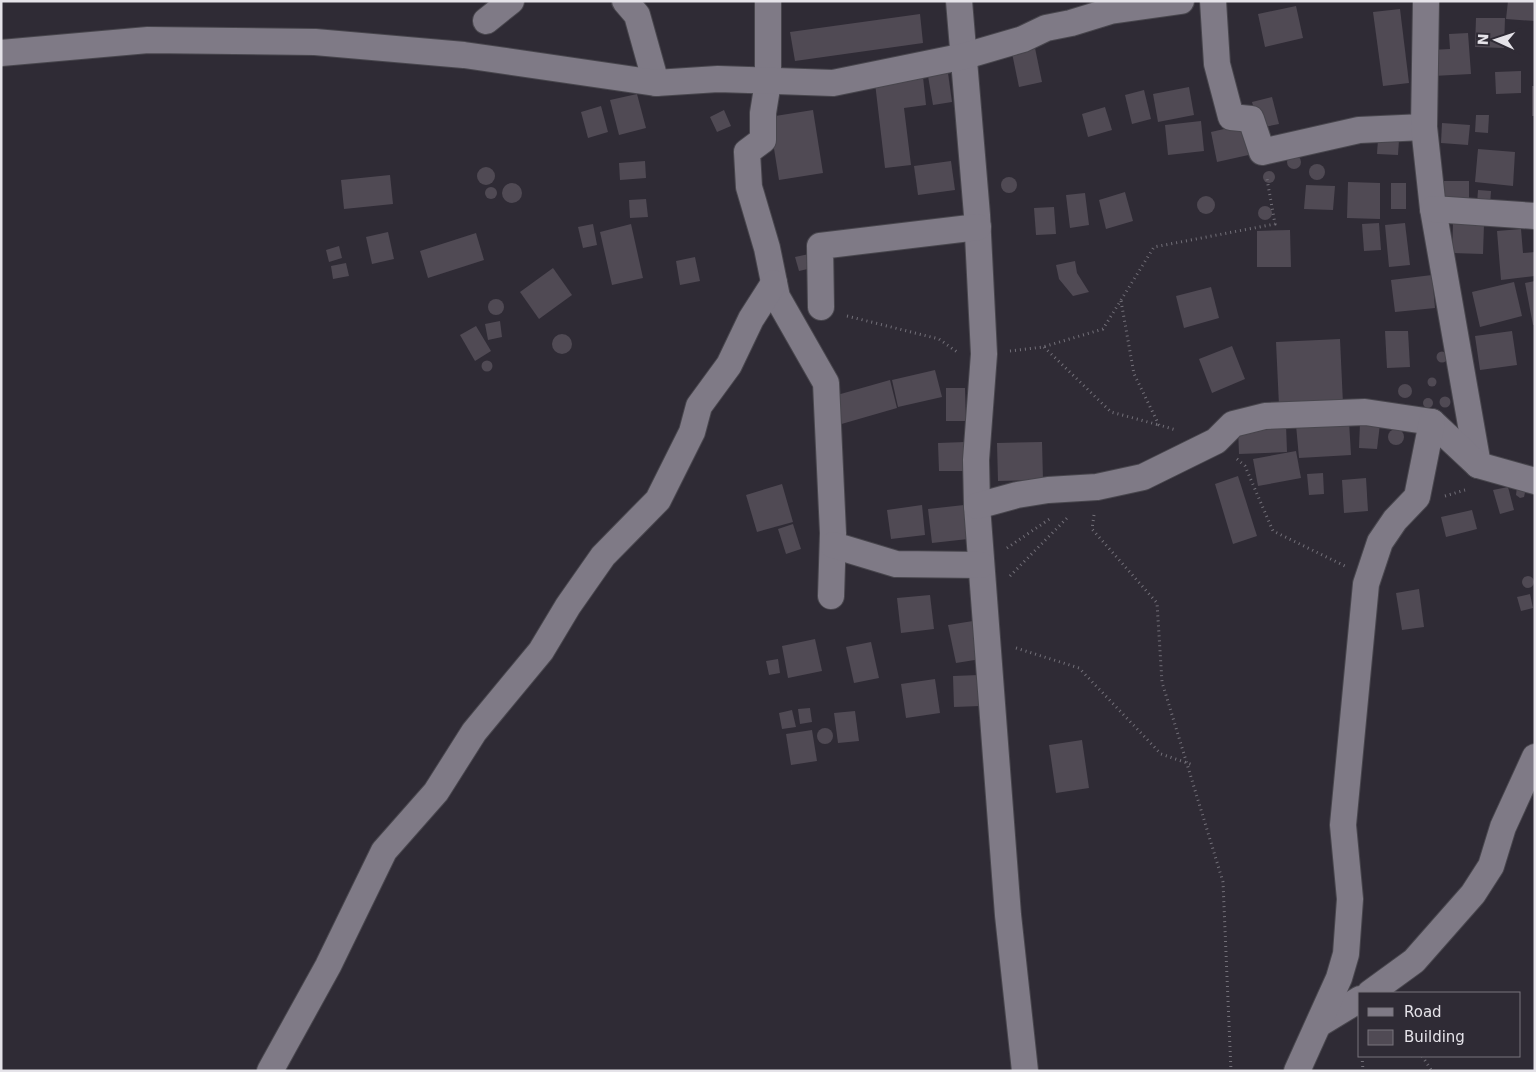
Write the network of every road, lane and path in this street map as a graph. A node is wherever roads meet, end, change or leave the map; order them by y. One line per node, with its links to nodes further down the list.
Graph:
1 (511, 1): 8 (street)
2 (625, 1): 12 (street)
3 (768, 1): 11 (street)
4 (959, 1): 10 (street)
5 (1181, 1): 10 (street)
6 (1213, 1): 14 (street)
7 (1426, 1): 13 (street)
8 (486, 20)
9 (1, 54): 12 (street)
10 (965, 56): 11 (street); 17 (street)
11 (768, 82): 12 (street); 18 (street)
12 (656, 83)
13 (1424, 126): 14 (street); 15 (street)
14 (1262, 152): 19 (path)
15 (1433, 209): 16 (street); 26 (street)
16 (1535, 216)
17 (978, 227): 20 (street); 22 (street)
18 (774, 283): 33 (street); 47 (street)
19 (1120, 300): 21 (path); 24 (path)
20 (821, 307): 22 (path)
21 (1043, 347): 22 (path); 24 (path)
22 (984, 362): 30 (street)
23 (1432, 422): 25 (street); 26 (street); 31 (street)
24 (1159, 425): 25 (path)
25 (1219, 449): 28 (street); 35 (path)
26 (1478, 465): 27 (street)
27 (1535, 481)
28 (1097, 487): 30 (street); 37 (path); 40 (path)
29 (1467, 489): 31 (path)
30 (977, 506): 34 (street)
31 (1405, 510): 35 (street)
32 (1056, 515): 34 (path)
33 (833, 545): 34 (street); 36 (street)
34 (981, 565): 37 (street)
35 (1369, 578): 44 (street)
36 (831, 596)
37 (984, 602): 38 (street)
38 (987, 639): 40 (path); 48 (street)
39 (1535, 757): 42 (street)
40 (1186, 763): 41 (path); 49 (path)
41 (1193, 765)
42 (1371, 992)
43 (1358, 1000): 44 (street)
44 (1319, 1024): 50 (street)
45 (1362, 1057): 51 (path)
46 (1423, 1057): 52 (path)
47 (270, 1071)
48 (1025, 1071)
49 (1232, 1071)
50 (1297, 1071)
51 (1363, 1071)
52 (1432, 1071)

